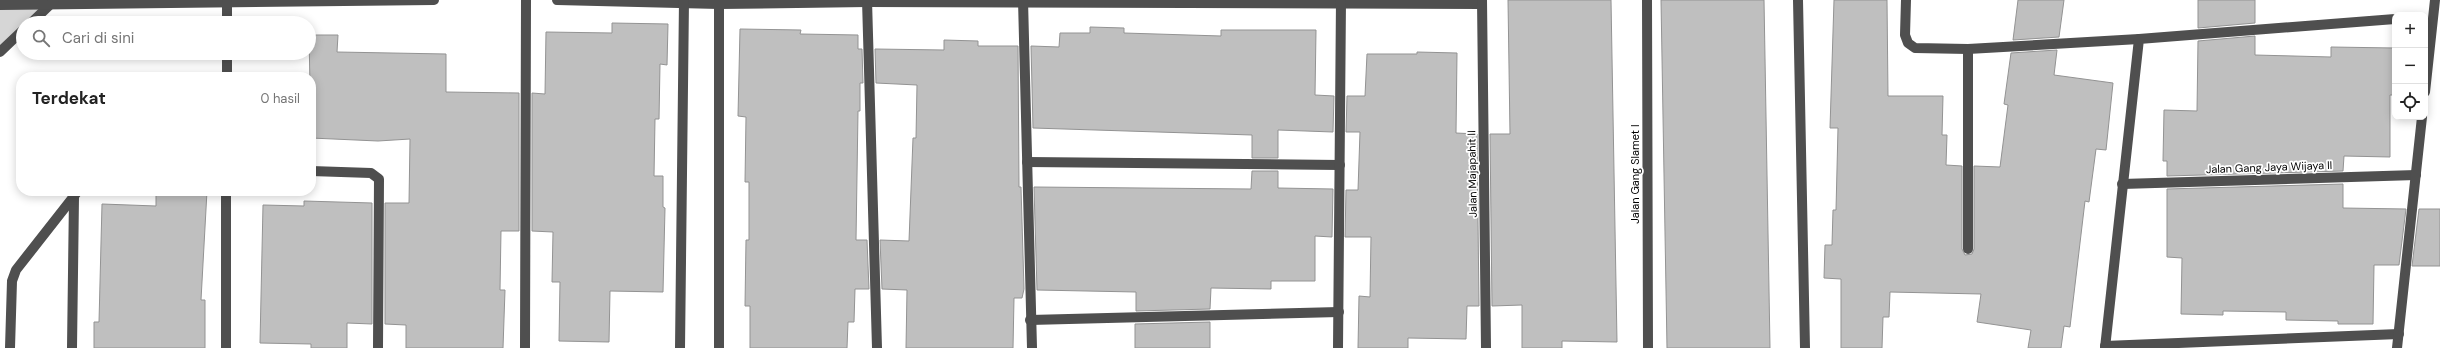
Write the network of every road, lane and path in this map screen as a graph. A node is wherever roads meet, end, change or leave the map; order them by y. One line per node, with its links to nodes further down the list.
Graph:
1 (434, 0): 11 (street)
2 (526, 0): 46 (street)
3 (557, 0): 12 (street)
4 (1647, 0): 53 (street, Jalan Gang Slamet I)
5 (1798, 0): 54 (street)
6 (1906, 0): 23 (street)
7 (2435, 0): 19 (street)
8 (867, 1): 9 (street); 13 (street); 49 (street)
9 (1023, 1): 14 (street); 29 (street)
10 (53, 2): 11 (street); 16 (street); 17 (street)
11 (227, 2): 18 (street)
12 (684, 2): 13 (street); 47 (street)
13 (719, 2): 48 (street)
14 (1341, 2): 15 (street); 30 (street)
15 (1482, 2): 52 (street, Jalan Majapahit II)
16 (0, 5)
17 (38, 16)
18 (227, 16)
19 (2433, 17): 27 (street)
20 (2392, 19): 22 (street)
21 (16, 37): 24 (street)
22 (2139, 39): 23 (street); 33 (street)
23 (1968, 48): 37 (street)
24 (0, 52)
25 (227, 60): 26 (street)
26 (226, 72)
27 (2426, 84)
28 (2422, 120): 32 (street)
29 (1027, 162): 30 (street); 39 (street)
30 (1340, 165): 38 (street)
31 (316, 171): 45 (street)
32 (2416, 175): 33 (street, Jalan Gang Jaya Wijaya II); 40 (street)
33 (2122, 184): 41 (street)
34 (74, 196): 42 (street)
35 (76, 196): 43 (street)
36 (226, 196): 44 (street)
37 (1968, 249)
38 (1339, 312): 39 (street); 51 (street)
39 (1030, 320): 50 (street)
40 (2399, 334): 41 (street); 55 (street)
41 (2105, 347)
42 (10, 348)
43 (72, 348)
44 (226, 348)
45 (378, 348)
46 (525, 348)
47 (680, 348)
48 (718, 348)
49 (877, 348)
50 (1032, 348)
51 (1338, 348)
52 (1486, 348)
53 (1648, 348)
54 (1805, 348)
55 (2397, 348)

